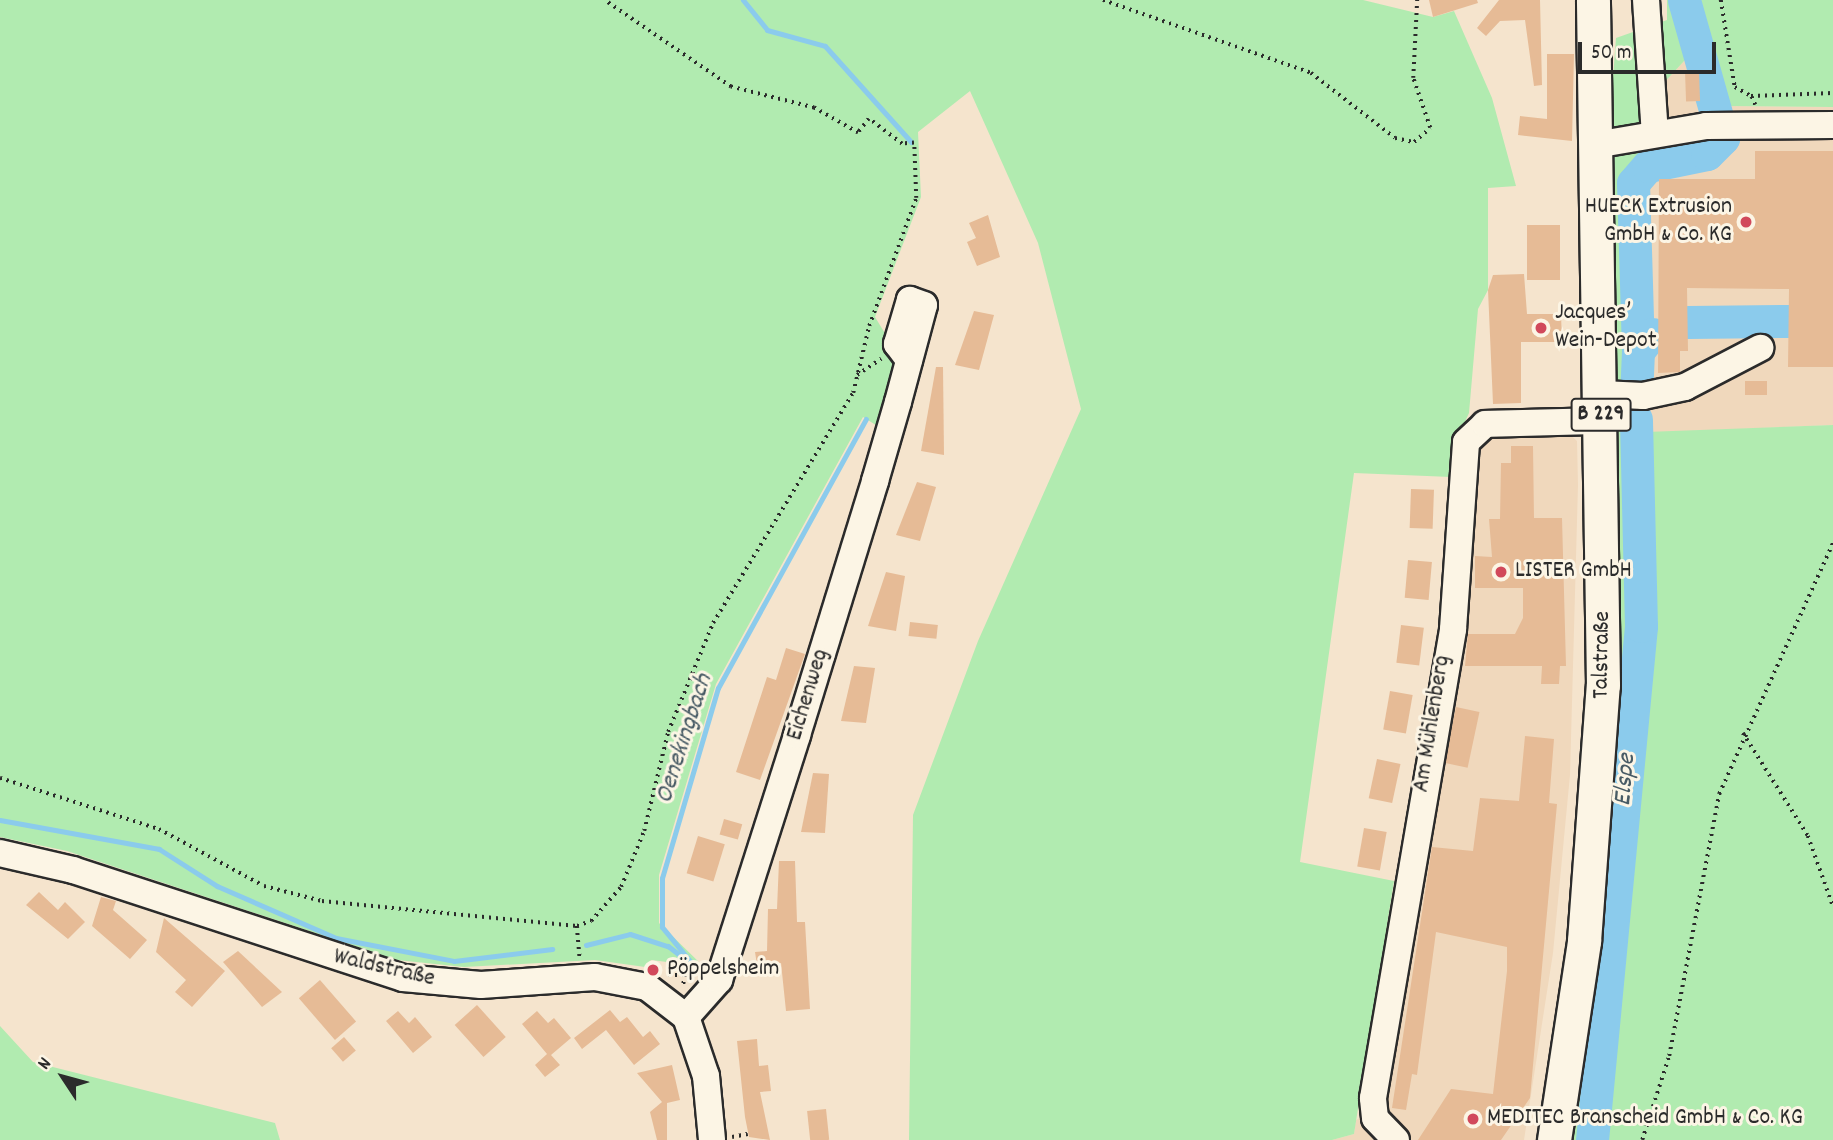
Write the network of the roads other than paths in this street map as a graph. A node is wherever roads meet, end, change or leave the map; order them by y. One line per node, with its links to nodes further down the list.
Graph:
1 (1593, 0): 5 (main road, Talstraße / B 229)
2 (1646, 0): 4 (street)
3 (1833, 125): 4 (street)
4 (1655, 134): 5 (street)
5 (1595, 145): 8 (main road, Talstraße / B 229)
6 (1760, 348): 8 (street, Am Mühlenberg)
7 (903, 352): 10 (street, Eichenweg)
8 (1602, 408): 12 (street, Am Mühlenberg); 13 (main road, Talstraße / B 229)
9 (0, 853): 10 (street, Waldstraße)
10 (686, 1017): 11 (street)
11 (712, 1140)
12 (1395, 1140)
13 (1554, 1140)

